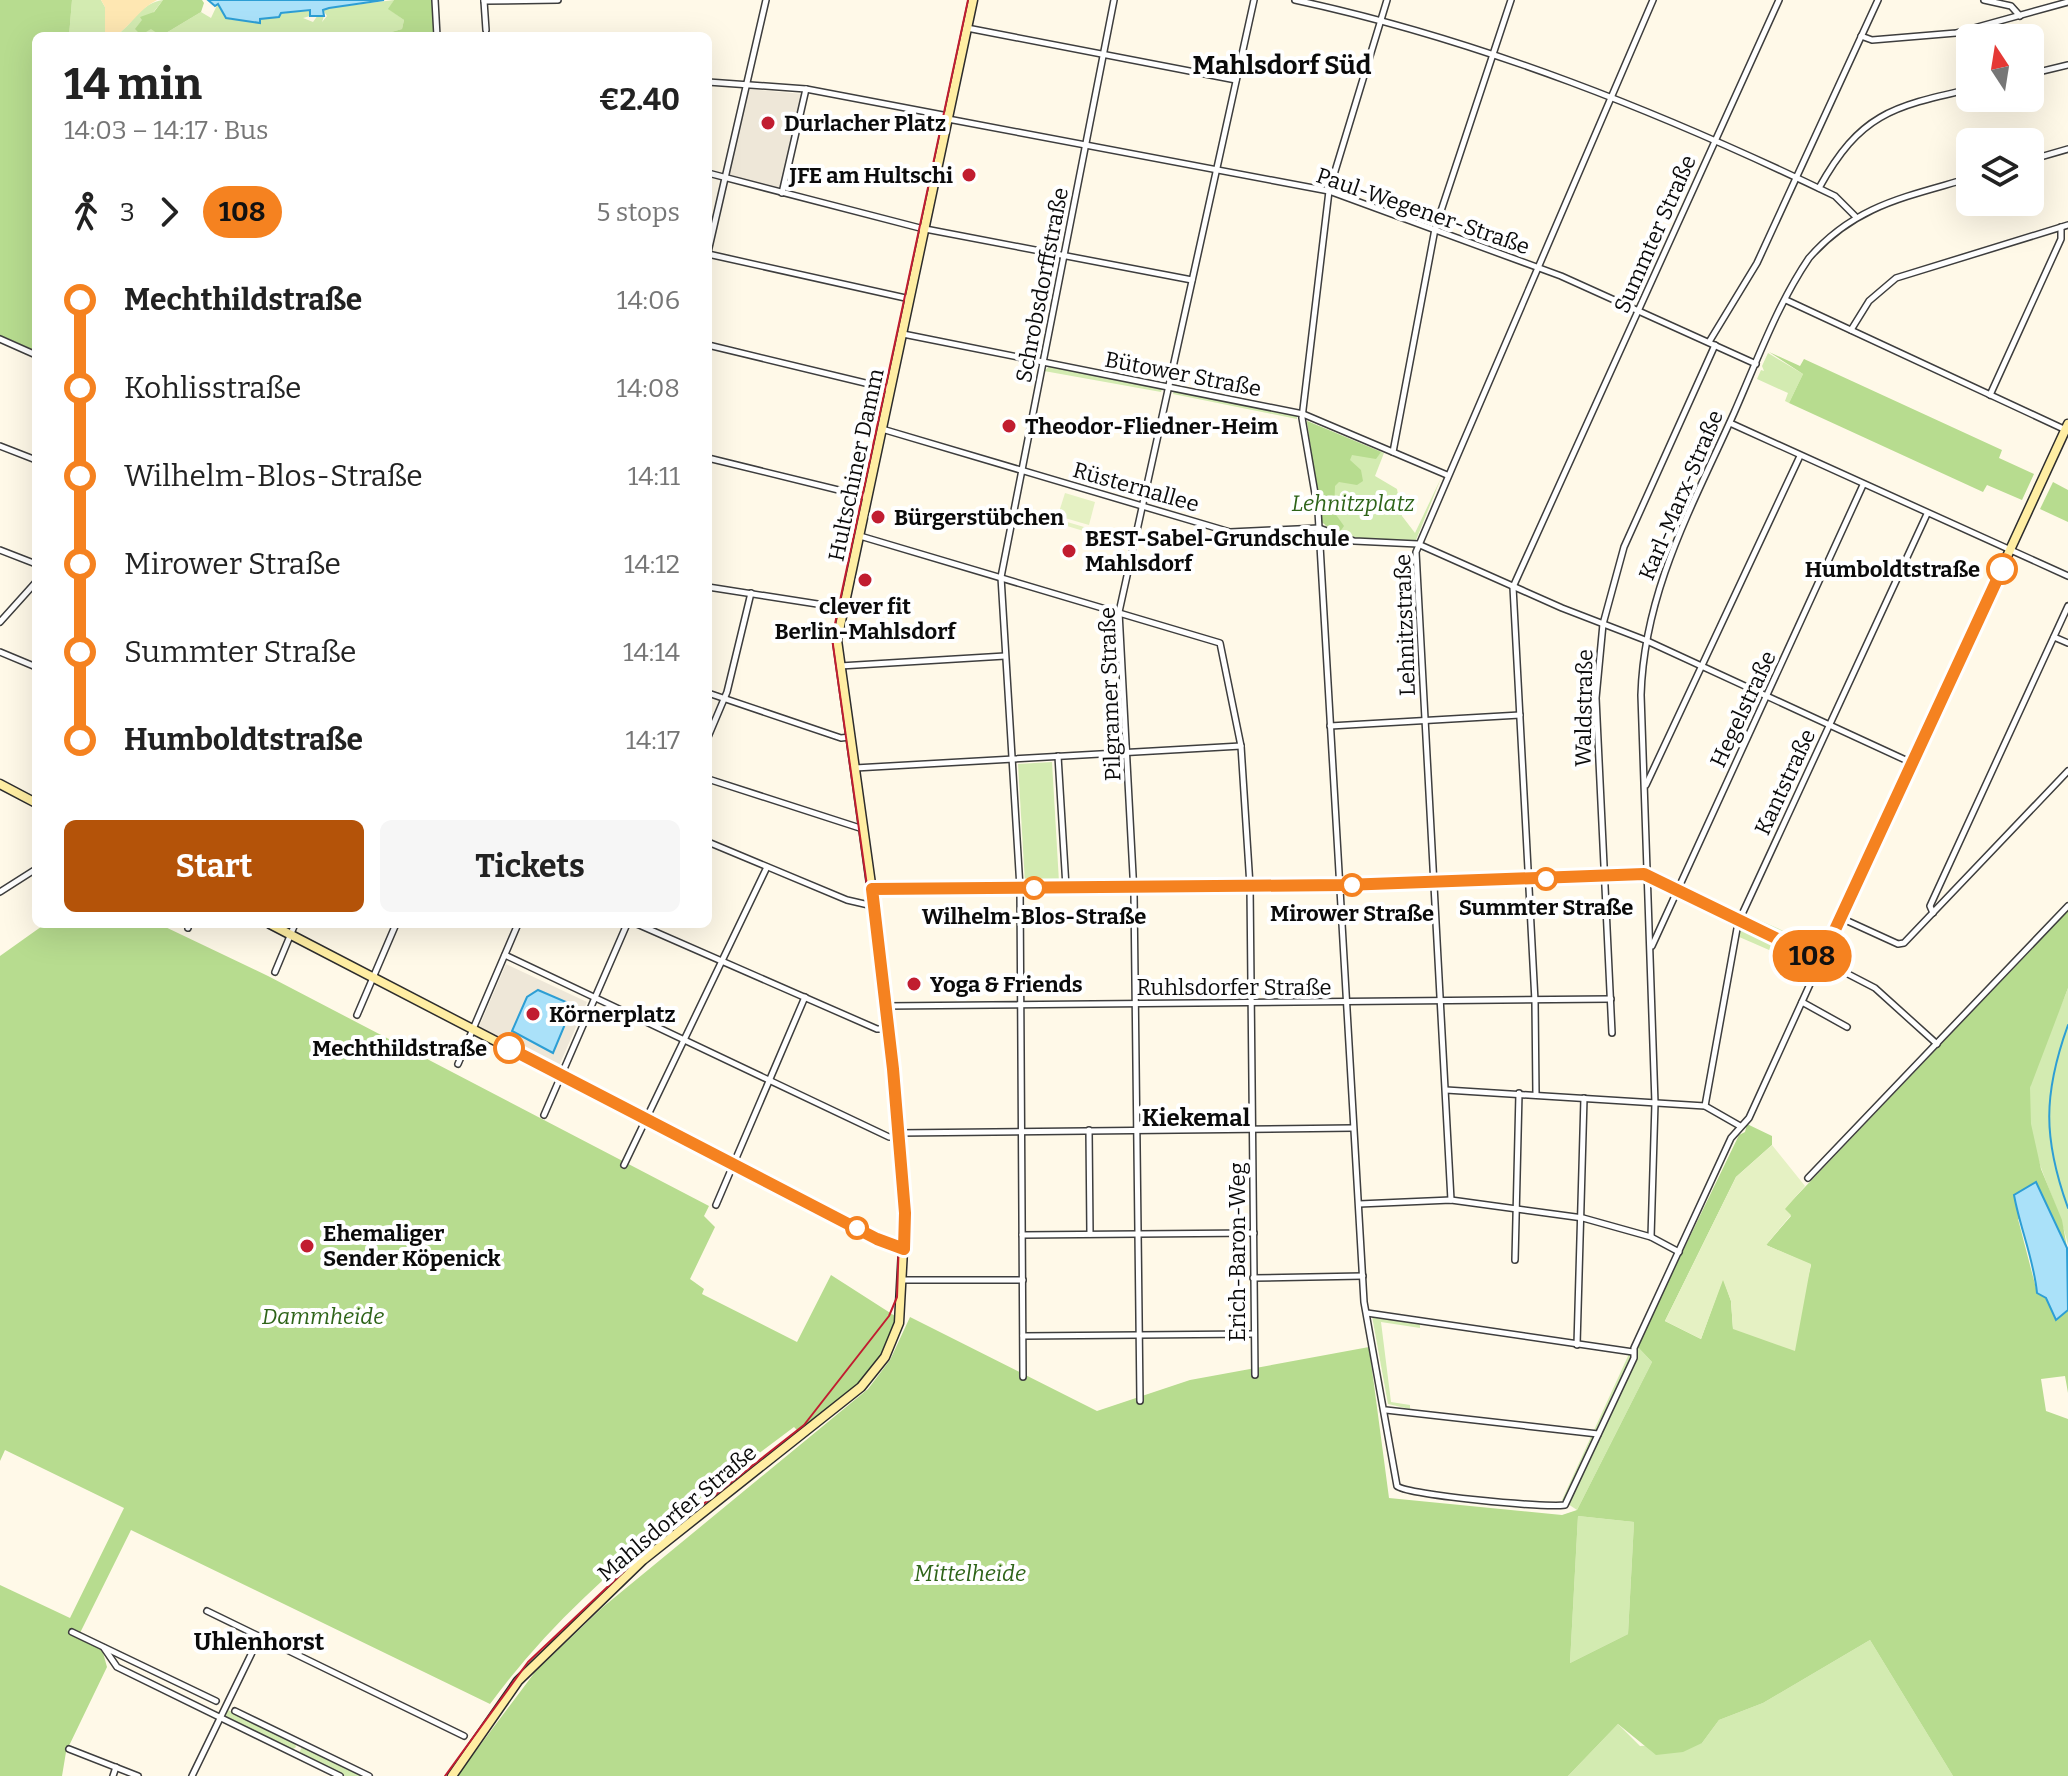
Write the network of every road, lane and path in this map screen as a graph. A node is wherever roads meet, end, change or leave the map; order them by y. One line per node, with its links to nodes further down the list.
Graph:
1 (435, 0): 20 (street)
2 (484, 0): 3 (street); 19 (street)
3 (558, 0)
4 (766, 0): 28 (street)
5 (973, 0): 18 (street, Hultschiner Damm)
6 (1114, 0): 22 (street, Schrobsdorffstraße)
7 (1254, 0): 26 (street, Pilgramer Straße)
8 (1295, 0): 17 (street)
9 (1387, 0): 17 (street)
10 (1511, 0): 23 (street)
11 (1653, 0): 31 (street, Lehnitzstraße)
12 (1779, 0): 33 (street, Summter Straße)
13 (1878, 0): 21 (street, Waldstraße)
14 (1984, 0): 16 (street)
15 (2068, 2): 16 (street)
16 (2020, 16): 21 (street)
17 (1380, 20): 23 (street); 43 (street)
18 (967, 28): 22 (street); 32 (street, Hultschiner Damm)
19 (486, 30)
20 (437, 32)
21 (1861, 36): 40 (street, Waldstraße)
22 (1104, 55): 26 (street); 34 (street, Schrobsdorffstraße)
23 (1492, 57): 31 (street); 49 (street)
24 (2068, 65): 25 (street)
25 (2044, 71)
26 (1236, 80): 37 (street, Pilgramer Straße)
27 (712, 82): 28 (street, Paul-Wegener-Straße)
28 (746, 84): 29 (street, Paul-Wegener-Straße); 39 (street)
29 (806, 89): 32 (street, Paul-Wegener-Straße); 44 (street)
30 (1956, 92): 42 (street)
31 (1610, 97): 33 (street); 53 (street, Lehnitzstraße)
32 (948, 118): 34 (street, Paul-Wegener-Straße); 48 (street, Hultschiner Damm)
33 (1714, 142): 40 (street); 57 (street, Summter Straße)
34 (1086, 147): 37 (street, Paul-Wegener-Straße); 52 (street, Schrobsdorffstraße)
35 (2068, 149): 36 (street)
36 (2044, 156)
37 (1215, 171): 43 (street, Paul-Wegener-Straße); 54 (street, Pilgramer Straße)
38 (712, 174): 39 (street)
39 (725, 177): 44 (street); 50 (street)
40 (1797, 178): 42 (street); 61 (street, Waldstraße)
41 (1956, 183): 45 (street)
42 (1819, 188): 45 (street)
43 (1329, 191): 49 (street, Paul-Wegener-Straße); 69 (street)
44 (782, 193): 48 (street)
45 (1855, 216): 56 (street, Karl-Marx-Straße)
46 (2068, 225): 47 (street)
47 (2061, 227): 58 (street); 68 (street)
48 (925, 228): 52 (street); 55 (street, Hultschiner Damm)
49 (1435, 229): 53 (street, Paul-Wegener-Straße); 74 (street)
50 (712, 235)
51 (712, 254): 55 (street)
52 (1065, 255): 54 (street); 64 (street, Schrobsdorffstraße)
53 (1538, 267): 57 (street, Paul-Wegener-Straße); 79 (street, Lehnitzstraße)
54 (1192, 280): 66 (street, Pilgramer Straße)
55 (910, 299): 59 (street, Hultschiner Damm)
56 (1786, 300): 58 (street); 65 (street, Karl-Marx-Straße)
57 (1638, 310): 61 (street, Paul-Wegener-Straße); 93 (street, Summter Straße)
58 (1851, 330): 68 (street)
59 (903, 334): 64 (street, Bütower Straße); 67 (street, Hultschiner Damm)
60 (0, 339): 63 (street)
61 (1712, 343): 65 (street, Paul-Wegener-Straße); 100 (street, Waldstraße)
62 (712, 346): 67 (street)
63 (32, 353)
64 (1043, 362): 66 (street, Bütower Straße); 78 (street, Schrobsdorffstraße)
65 (1756, 364): 70 (street, Karl-Marx-Straße)
66 (1168, 387): 69 (street, Bütower Straße); 82 (street, Pilgramer Straße)
67 (890, 389): 72 (street, Hultschiner Damm)
68 (1990, 395): 71 (street)
69 (1303, 414): 74 (street, Bütower Straße); 84 (street)
70 (1730, 423): 75 (street); 102 (street, Karl-Marx-Straße)
71 (2067, 428): 88 (street)
72 (882, 429): 78 (street, Rüsternallee); 81 (street, Hultschiner Damm)
73 (0, 446): 76 (street)
74 (1393, 452): 79 (street, Bütower Straße)
75 (1800, 456): 80 (street); 108 (street)
76 (32, 458)
77 (712, 459): 81 (street)
78 (1022, 471): 82 (street, Rüsternallee); 91 (street, Schrobsdorffstraße)
79 (1447, 475): 86 (street, Lehnitzstraße)
80 (1863, 485): 83 (street); 110 (street, Hegelstraße)
81 (867, 497): 85 (street, Hultschiner Damm)
82 (1142, 506): 84 (street, Rüsternallee); 98 (street, Pilgramer Straße)
83 (1927, 514): 88 (street); 114 (street, Kantstraße)
84 (1319, 528): 86 (street, Rüsternallee); 115 (street)
85 (859, 536): 91 (street, Erich-Baron-Weg); 97 (street, Hultschiner Damm)
86 (1418, 544): 93 (street, Rüsternallee); 113 (street, Lehnitzstraße)
87 (0, 550): 89 (street)
88 (2009, 552): 90 (street); 122 (street)
89 (32, 562)
90 (2068, 576)
91 (1001, 577): 98 (street, Erich-Baron-Weg); 105 (street)
92 (32, 586): 99 (street)
93 (1513, 587): 100 (street, Rüsternallee); 112 (street, Summter Straße)
94 (712, 588): 95 (street)
95 (751, 593): 97 (street); 111 (street)
96 (2068, 606): 101 (street)
97 (843, 608): 107 (street, Hultschiner Damm)
98 (1119, 612): 118 (street, Erich-Baron-Weg); 119 (street, Pilgramer Straße)
99 (0, 622)
100 (1603, 624): 102 (street, Rüsternallee); 133 (street, Waldstraße)
101 (2054, 637): 103 (street); 147 (street)
102 (1645, 640): 108 (street, Rüsternallee); 127 (street, Karl-Marx-Straße)
103 (2068, 643)
104 (0, 652): 106 (street)
105 (1005, 656): 107 (street); 121 (street)
106 (32, 665)
107 (839, 666): 117 (street, Hultschiner Damm)
108 (1703, 667): 110 (street, Rüsternallee); 127 (street)
109 (712, 694): 111 (street)
110 (1767, 696): 114 (street, Rüsternallee); 143 (street, Hegelstraße)
111 (724, 699): 116 (street); 117 (street)
112 (1520, 715): 113 (street); 135 (street, Summter Straße)
113 (1425, 721): 115 (street); 136 (street, Lehnitzstraße)
114 (1829, 725): 122 (street, Rüsternallee); 149 (street, Kantstraße)
115 (1330, 726): 137 (street)
116 (712, 728)
117 (850, 737): 123 (street, Hultschiner Damm)
118 (1241, 746): 119 (street); 138 (street, Erich-Baron-Weg)
119 (1127, 752): 120 (street); 141 (street, Pilgramer Straße)
120 (1058, 756): 121 (street); 140 (street)
121 (1012, 758): 123 (street); 139 (street)
122 (1913, 763): 148 (street)
123 (855, 768): 129 (street, Hultschiner Damm)
124 (2068, 771): 147 (street)
125 (712, 780): 129 (street)
126 (0, 784): 128 (street)
127 (1646, 785): 134 (street, Karl-Marx-Straße)
128 (32, 801)
129 (864, 829): 142 (street, Hultschiner Damm)
130 (712, 844): 131 (street)
131 (767, 867): 145 (street); 160 (street)
132 (32, 872): 144 (street)
133 (1604, 876): 134 (street); 135 (street); 165 (street, Waldstraße)
134 (1649, 876): 143 (street); 157 (street, Karl-Marx-Straße)
135 (1529, 880): 136 (street); 166 (street, Summter Straße)
136 (1434, 883): 137 (street); 168 (street, Lehnitzstraße)
137 (1340, 885): 138 (street); 167 (street)
138 (1250, 886): 141 (street); 170 (street, Erich-Baron-Weg)
139 (1020, 888): 140 (street); 142 (street); 172 (street)
140 (1065, 888): 141 (street)
141 (1134, 888): 171 (street, Pilgramer Straße)
142 (872, 889): 145 (street, Hultschiner Damm)
143 (1676, 891): 149 (street); 157 (street, Hegelstraße)
144 (0, 892)
145 (874, 906): 173 (street, Hultschiner Damm)
146 (2068, 906): 180 (street)
147 (1933, 913): 148 (street)
148 (1841, 918): 159 (street)
149 (1738, 923): 159 (street); 189 (street, Kantstraße)
150 (278, 928): 156 (street)
151 (294, 928): 156 (street)
152 (394, 928): 162 (street)
153 (516, 928): 158 (street)
154 (625, 928): 163 (street)
155 (646, 928): 160 (street)
156 (291, 935): 161 (street); 162 (street)
157 (1651, 947): 188 (street, Karl-Marx-Straße)
158 (505, 955): 163 (street); 176 (street)
159 (1821, 960): 169 (street); 180 (street)
160 (722, 961): 164 (street); 179 (street)
161 (275, 972)
162 (373, 977): 174 (street); 176 (street)
163 (595, 997): 179 (street); 182 (street)
164 (805, 997): 177 (street); 183 (street)
165 (1611, 999): 166 (street, Ruhlsdorfer Straße); 178 (street, Waldstraße)
166 (1535, 1001): 168 (street, Ruhlsdorfer Straße); 186 (street, Summter Straße)
167 (1346, 1002): 168 (street, Ruhlsdorfer Straße); 170 (street, Ruhlsdorfer Straße); 193 (street)
168 (1441, 1002): 184 (street, Lehnitzstraße)
169 (1802, 1002): 175 (street); 192 (street)
170 (1251, 1003): 171 (street, Ruhlsdorfer Straße); 196 (street, Erich-Baron-Weg)
171 (1137, 1004): 172 (street, Ruhlsdorfer Straße); 195 (street, Pilgramer Straße)
172 (1021, 1005): 173 (street, Ruhlsdorfer Straße); 197 (street)
173 (886, 1006): 177 (street, Hultschiner Damm)
174 (357, 1015)
175 (1847, 1027)
176 (472, 1029): 181 (street); 182 (street)
177 (888, 1029): 198 (street, Hultschiner Damm)
178 (1612, 1033)
179 (684, 1040): 183 (street); 191 (street)
180 (1937, 1044): 201 (street)
181 (458, 1064)
182 (561, 1075): 190 (street); 191 (street)
183 (770, 1080): 198 (street); 199 (street)
184 (1446, 1090): 185 (street); 202 (street, Lehnitzstraße)
185 (1519, 1093): 186 (street); 205 (street)
186 (1536, 1094): 187 (street)
187 (1584, 1097): 188 (street); 206 (street)
188 (1655, 1103): 189 (street); 211 (street, Karl-Marx-Straße)
189 (1705, 1106): 192 (street)
190 (544, 1115)
191 (646, 1119): 199 (street); 200 (street)
192 (1740, 1126): 213 (street)
193 (1353, 1128): 196 (street); 203 (street)
194 (1089, 1130): 195 (street); 197 (street); 208 (street)
195 (1138, 1130): 196 (street); 209 (street, Pilgramer Straße)
196 (1252, 1130): 207 (street, Erich-Baron-Weg)
197 (1021, 1131): 198 (street); 210 (street)
198 (898, 1135): 212 (street, Hultschiner Damm)
199 (734, 1164): 204 (street); 212 (street)
200 (624, 1165)
201 (1808, 1178)
202 (1451, 1200): 203 (street); 205 (street)
203 (1359, 1204): 215 (street)
204 (716, 1205)
205 (1517, 1209): 206 (street); 214 (street)
206 (1583, 1218): 211 (street); 224 (street)
207 (1254, 1233): 209 (street); 216 (street, Erich-Baron-Weg)
208 (1090, 1234): 209 (street); 210 (street)
209 (1139, 1234): 222 (street, Pilgramer Straße)
210 (1022, 1235): 218 (street)
211 (1651, 1237): 213 (street)
212 (904, 1249): 217 (street, Hultschiner Damm)
213 (1679, 1252): 225 (street)
214 (1515, 1260)
215 (1363, 1276): 216 (street); 219 (street)
216 (1253, 1278): 221 (street, Erich-Baron-Weg)
217 (902, 1280): 218 (street); 220 (street, Hultschiner Damm)
218 (1023, 1280): 223 (street)
219 (1367, 1313): 224 (street); 229 (street)
220 (899, 1323): 246 (street, Mahlsdorfer Straße)
221 (1253, 1334): 222 (street); 226 (street, Erich-Baron-Weg)
222 (1138, 1335): 223 (street); 228 (street, Pilgramer Straße)
223 (1023, 1336): 227 (street)
224 (1577, 1345): 225 (street)
225 (1633, 1352): 230 (street)
226 (1255, 1375)
227 (1023, 1377)
228 (1140, 1401)
229 (1386, 1410): 230 (street); 230 (street)
230 (1598, 1434)
231 (207, 1611): 233 (street)
232 (72, 1632): 234 (street)
233 (260, 1636): 237 (street); 238 (street)
234 (104, 1648): 235 (street); 237 (street)
235 (216, 1701)
236 (235, 1711): 245 (street)
237 (220, 1717): 243 (street); 244 (street)
238 (464, 1736)
239 (69, 1749): 240 (street)
240 (116, 1767): 241 (street); 242 (street)
241 (113, 1776)
242 (138, 1776)
243 (192, 1776)
244 (340, 1776)
245 (369, 1776)
246 (452, 1776)

